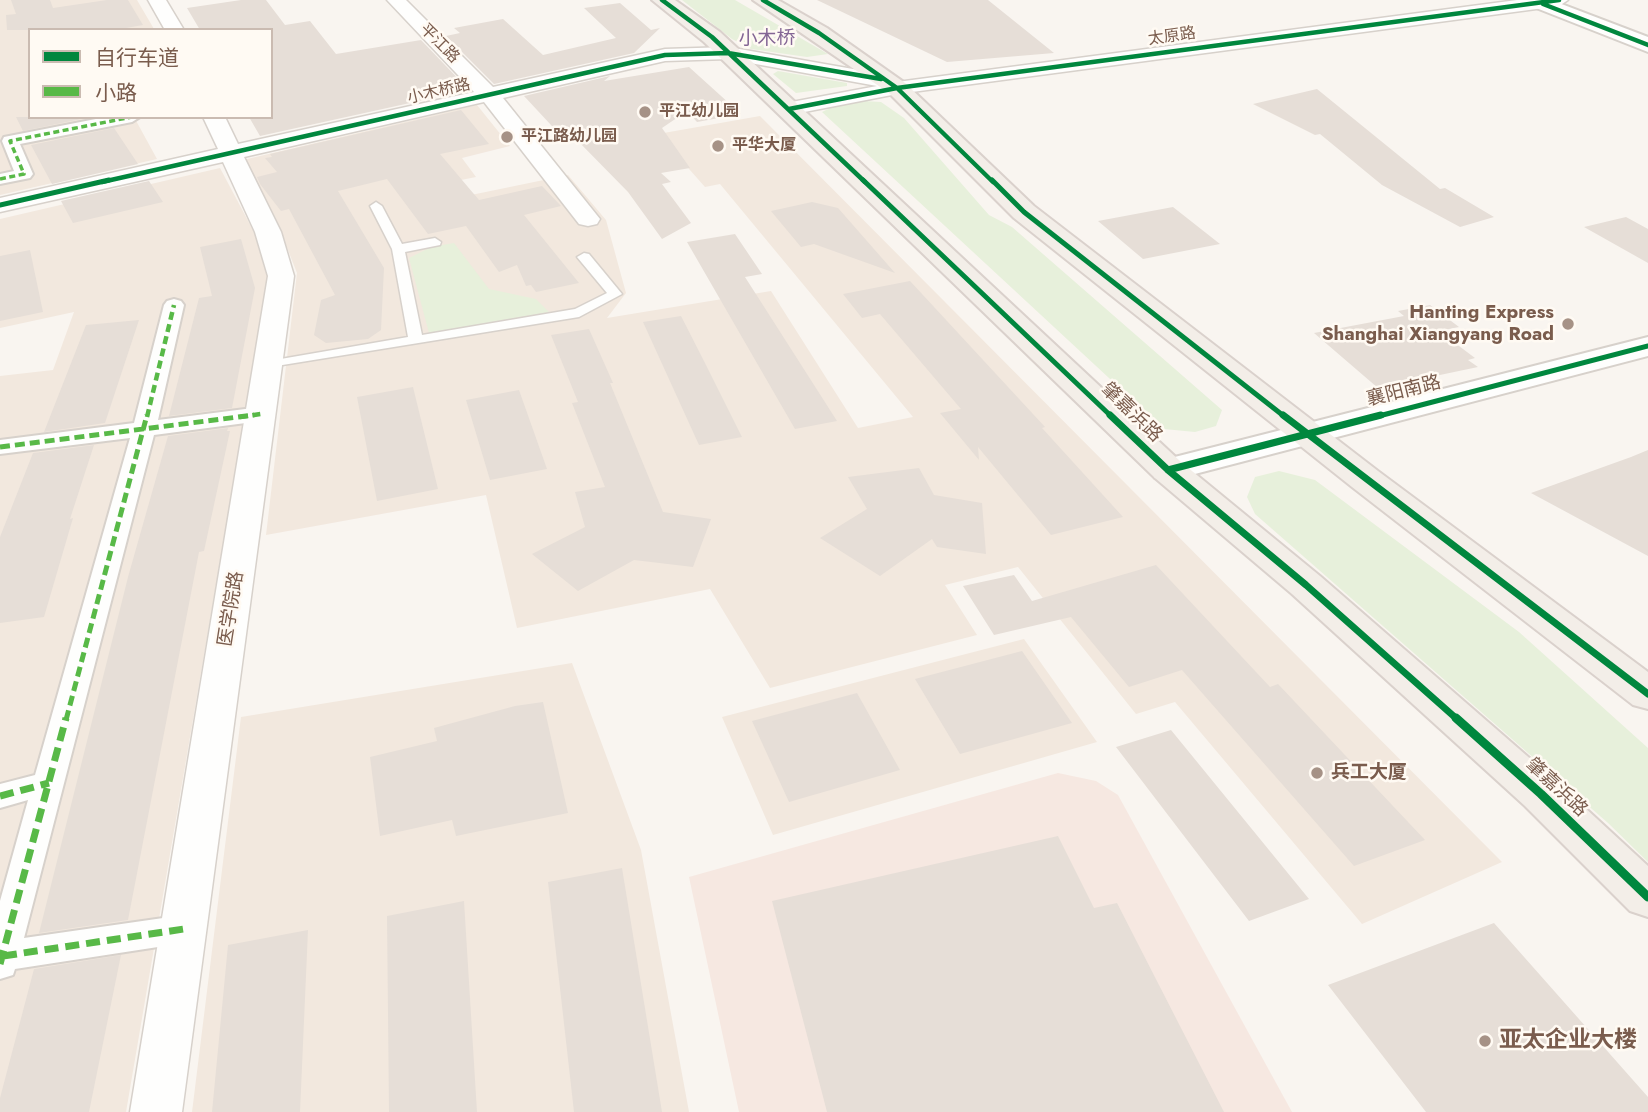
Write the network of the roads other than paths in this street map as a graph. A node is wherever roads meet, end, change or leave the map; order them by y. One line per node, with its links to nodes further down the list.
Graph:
1 (157, 0): 6 (street)
2 (396, 0): 10 (street, 平江路)
3 (662, 0): 8 (main road, 肇嘉浜路)
4 (763, 0): 9 (main road)
5 (1544, 1): 7 (street); 9 (street, 太原路)
6 (174, 28)
7 (1648, 45)
8 (728, 53): 9 (street, 小木桥路); 10 (street, 小木桥路); 11 (main road, 肇嘉浜路)
9 (892, 84): 11 (street, 太原路); 28 (main road)
10 (489, 95): 14 (street, 小木桥路); 18 (street, 平江路)
11 (789, 109): 30 (main road, 肇嘉浜路)
12 (122, 119): 15 (street)
13 (215, 119): 14 (street, 医学院路)
14 (230, 153): 16 (street, 小木桥路); 25 (street, 医学院路)
15 (0, 179)
16 (0, 205)
17 (376, 206): 20 (lane)
18 (588, 219)
19 (435, 242): 20 (lane)
20 (398, 249): 23 (lane)
21 (584, 257): 23 (lane)
22 (174, 305): 27 (street)
23 (416, 341): 25 (lane)
24 (1648, 346): 28 (street, 襄阳南路)
25 (269, 365): 26 (street, 医学院路)
26 (261, 415): 27 (street); 35 (street, 医学院路)
27 (144, 429): 29 (street); 32 (street)
28 (1306, 433): 30 (street, 襄阳南路); 31 (main road)
29 (0, 447)
30 (1168, 470): 34 (main road, 肇嘉浜路)
31 (1648, 694)
32 (49, 783): 33 (street); 36 (street)
33 (0, 796)
34 (1648, 897)
35 (184, 929): 36 (street); 37 (street, 医学院路)
36 (3, 948)
37 (156, 1112)

